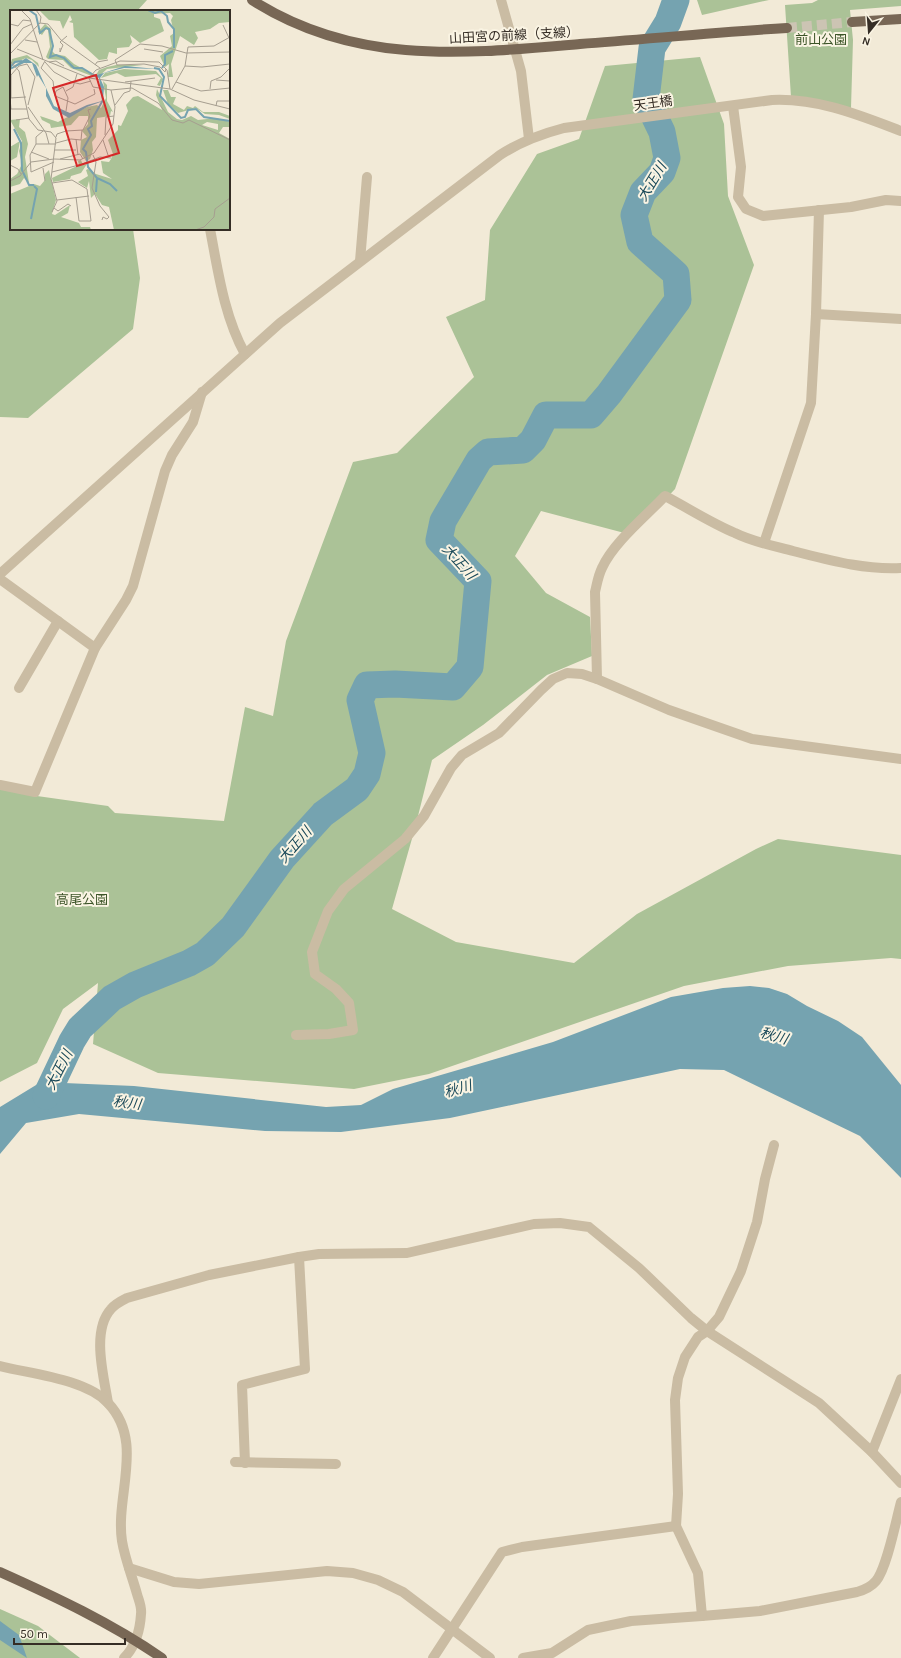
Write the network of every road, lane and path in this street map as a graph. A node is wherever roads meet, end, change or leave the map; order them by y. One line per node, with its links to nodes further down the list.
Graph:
1 (252, 0): 6 (main road, 山田宮の前線（支線）)
2 (501, 0): 6 (street)
3 (901, 19): 4 (main road)
4 (852, 22)
5 (787, 28): 6 (main road, 山田宮の前線（支線）)
6 (515, 50): 9 (street)
7 (733, 106): 8 (street, 天王橋); 9 (street, 天王橋); 12 (street)
8 (901, 131)
9 (529, 139): 14 (street, 天王橋)
10 (368, 177): 14 (street)
11 (901, 201): 12 (street)
12 (818, 210): 15 (street)
13 (210, 230): 17 (street)
14 (360, 261): 17 (street, 天王橋)
15 (816, 314): 16 (street); 19 (street)
16 (901, 319)
17 (245, 354): 18 (street, 天王橋)
18 (202, 392): 21 (street, 天王橋); 24 (street)
19 (764, 543): 20 (street); 25 (street)
20 (901, 568)
21 (0, 574)
22 (0, 579): 23 (street)
23 (58, 621): 24 (street); 26 (street)
24 (95, 648): 28 (street)
25 (597, 679): 27 (street); 29 (street)
26 (20, 688)
27 (901, 759)
28 (0, 785)
29 (296, 1035)
30 (774, 1145): 32 (street)
31 (299, 1257): 32 (street); 35 (street); 37 (street)
32 (707, 1331): 36 (street); 40 (street)
33 (0, 1366): 35 (street)
34 (901, 1379): 36 (street)
35 (108, 1403): 41 (street)
36 (872, 1452): 38 (street)
37 (336, 1464)
38 (901, 1482)
39 (901, 1502): 43 (street)
40 (676, 1526): 43 (street); 44 (street)
41 (129, 1568): 44 (street); 45 (street)
42 (0, 1572): 45 (main road)
43 (702, 1616): 50 (street)
44 (452, 1630): 48 (street); 49 (street)
45 (137, 1641): 46 (street); 47 (main road)
46 (124, 1658)
47 (162, 1658)
48 (433, 1658)
49 (490, 1658)
50 (523, 1658)

